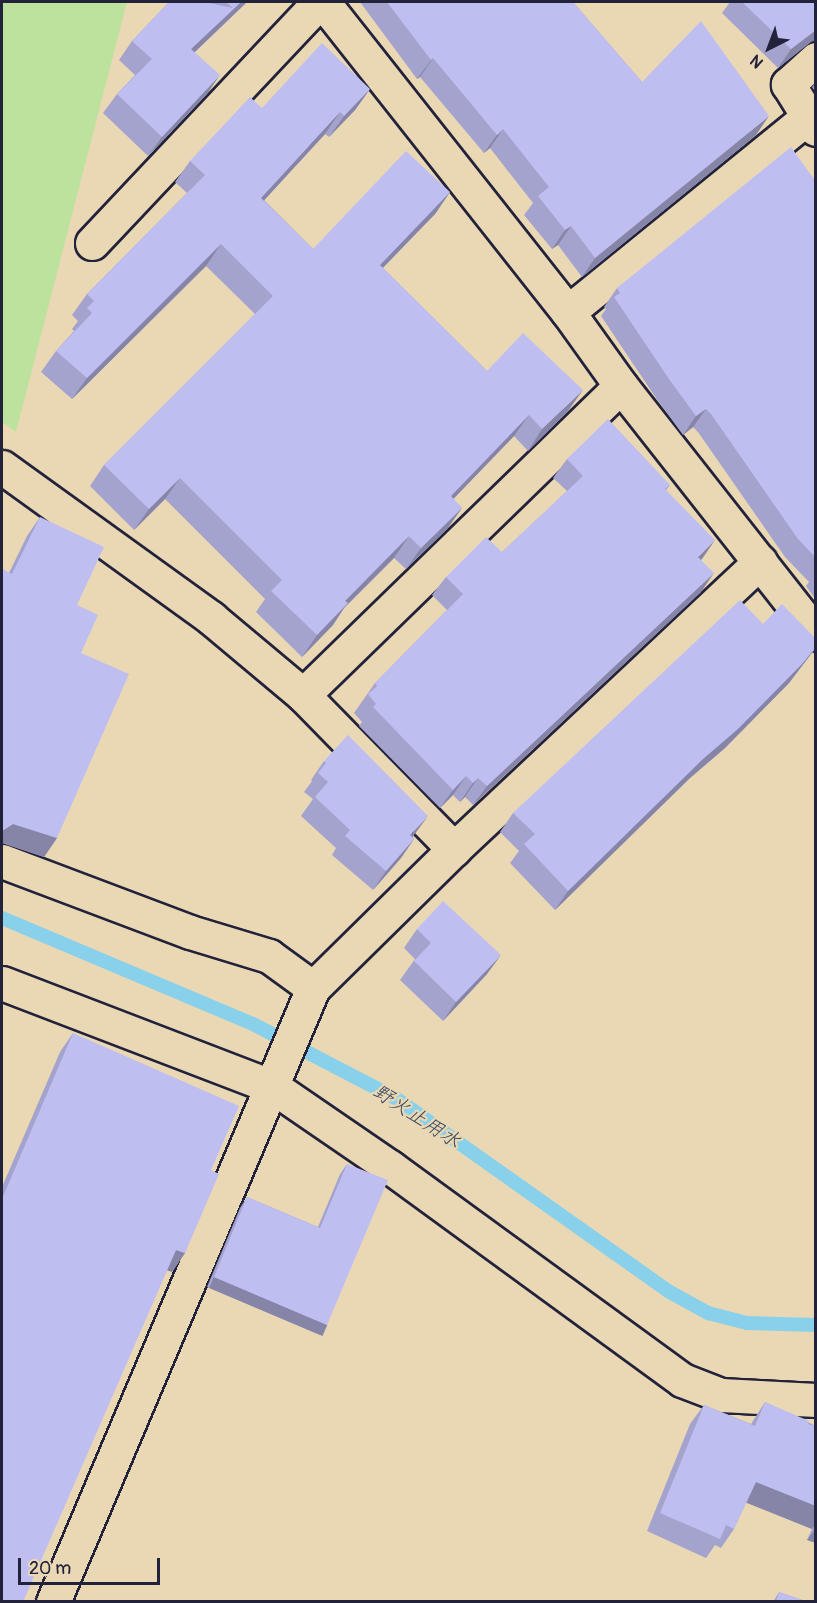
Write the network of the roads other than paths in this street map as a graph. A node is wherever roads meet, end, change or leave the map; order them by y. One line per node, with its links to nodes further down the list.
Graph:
1 (321, 2): 4 (street); 5 (street)
2 (816, 59): 3 (street)
3 (812, 123): 5 (street)
4 (92, 243)
5 (568, 312): 6 (street)
6 (621, 386): 8 (street); 10 (street)
7 (2, 467): 10 (street)
8 (760, 562): 9 (street); 11 (street)
9 (816, 634)
10 (303, 695): 11 (street)
11 (454, 849): 14 (street)
12 (2, 861): 14 (street)
13 (2, 983): 15 (street)
14 (312, 991): 15 (street)
15 (278, 1075): 16 (street); 17 (street)
16 (816, 1400)
17 (53, 1602)

